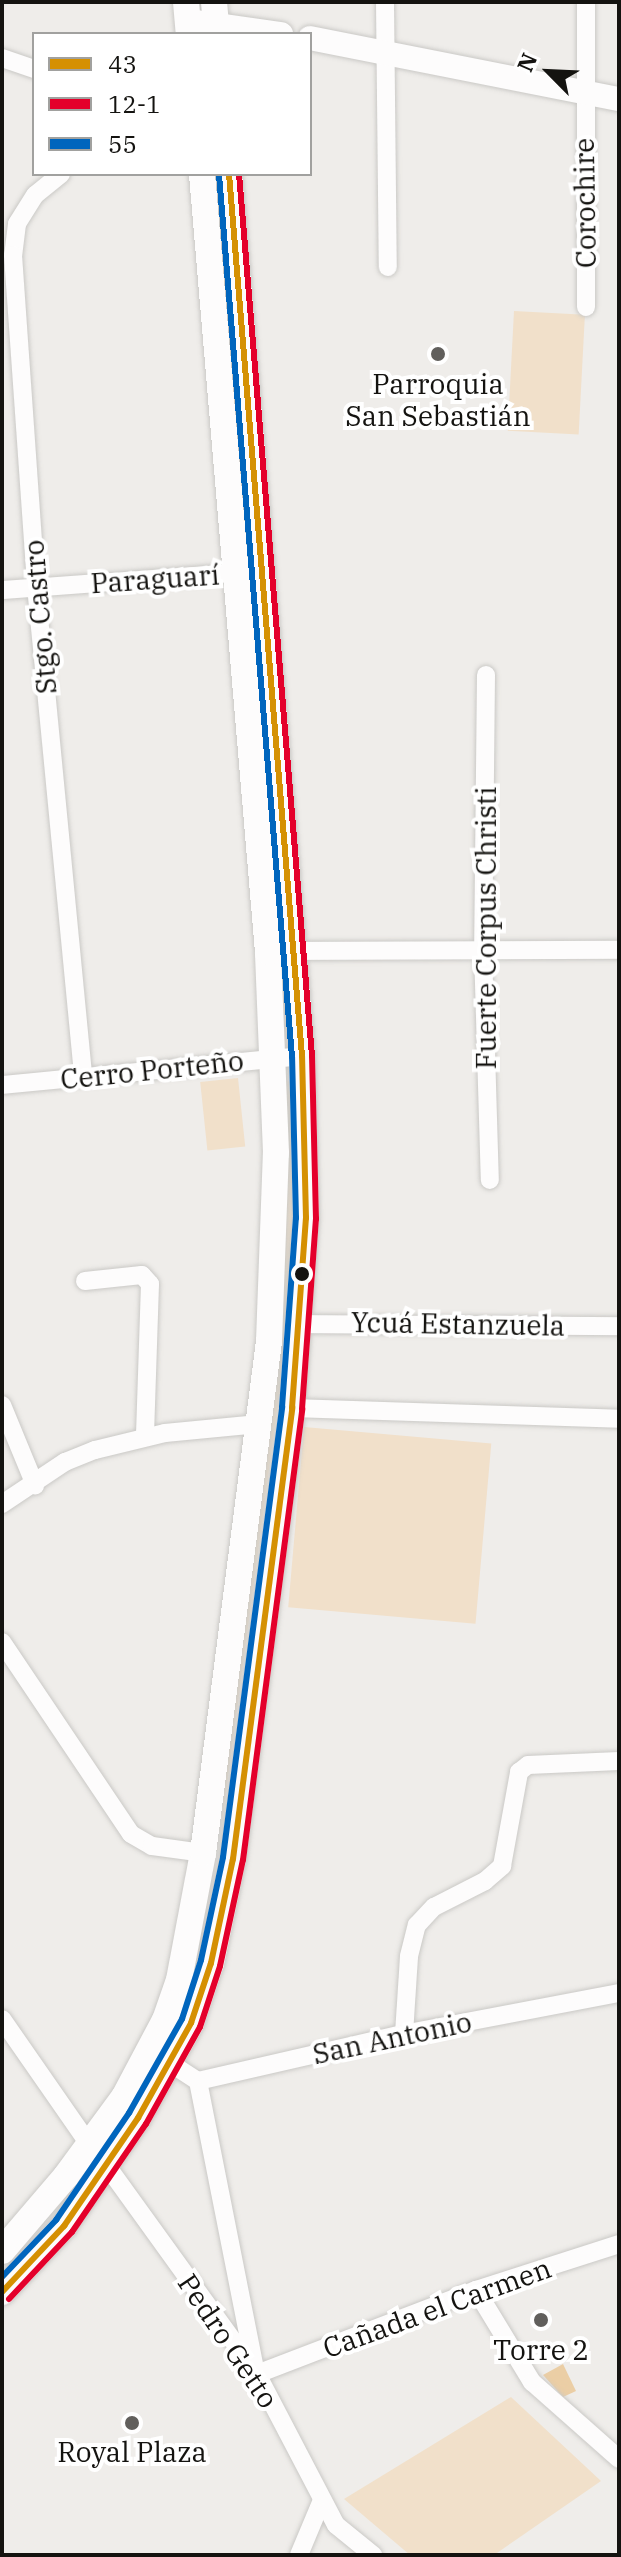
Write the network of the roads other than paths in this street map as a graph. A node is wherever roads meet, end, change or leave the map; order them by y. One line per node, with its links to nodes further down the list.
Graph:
1 (385, 2): 7 (street)
2 (586, 2): 10 (street, Corochire)
3 (188, 19): 4 (main road)
4 (216, 20): 5 (main road)
5 (272, 32)
6 (312, 38): 7 (main road)
7 (385, 50): 10 (main road); 15 (street)
8 (2, 58): 9 (street)
9 (32, 68)
10 (584, 93): 11 (main road); 16 (street, Corochire)
11 (619, 99)
12 (59, 176): 19 (street, Stgo. Castro)
13 (202, 176): 18 (highway)
14 (229, 176): 17 (highway)
15 (388, 267)
16 (586, 307)
17 (261, 571): 18 (street, Paraguarí); 24 (highway)
18 (234, 573): 19 (street, Paraguarí); 24 (highway)
19 (36, 586): 20 (street, Paraguarí); 27 (street, Stgo. Castro)
20 (2, 590)
21 (486, 675): 22 (street, Fuerte Corpus Christi)
22 (483, 950): 23 (street); 24 (street); 29 (street, Fuerte Corpus Christi)
23 (619, 950)
24 (281, 951): 25 (highway); 26 (highway)
25 (302, 1056): 26 (street, Cerro Porteño); 31 (highway)
26 (274, 1058): 27 (street, Cerro Porteño); 36 (highway)
27 (83, 1076): 28 (street, Cerro Porteño)
28 (2, 1085)
29 (490, 1180)
30 (85, 1281): 37 (street)
31 (297, 1324): 32 (street, Ycuá Estanzuela); 34 (highway)
32 (619, 1326)
33 (2, 1405): 38 (street)
34 (292, 1408): 35 (street); 46 (highway)
35 (619, 1419)
36 (259, 1424): 37 (street); 42 (highway)
37 (145, 1437): 38 (street)
38 (35, 1485): 39 (street)
39 (2, 1504)
40 (2, 1642): 42 (street)
41 (619, 1761): 45 (street)
42 (203, 1853): 48 (highway)
43 (619, 1993): 45 (street, San Antonio)
44 (2, 2019): 48 (street)
45 (404, 2034): 47 (street, San Antonio)
46 (170, 2063): 47 (street); 49 (highway)
47 (198, 2081): 54 (street)
48 (89, 2144): 51 (highway)
49 (107, 2166): 53 (highway); 54 (street, Pedro Getto)
50 (619, 2244): 52 (street, Cañada el Carmen)
51 (2, 2251)
52 (476, 2290): 54 (street, Cañada el Carmen); 55 (street)
53 (2, 2292)
54 (257, 2374): 56 (street, Pedro Getto)
55 (619, 2459)
56 (322, 2500): 57 (street); 58 (street, Pedro Getto)
57 (299, 2555)
58 (373, 2555)

